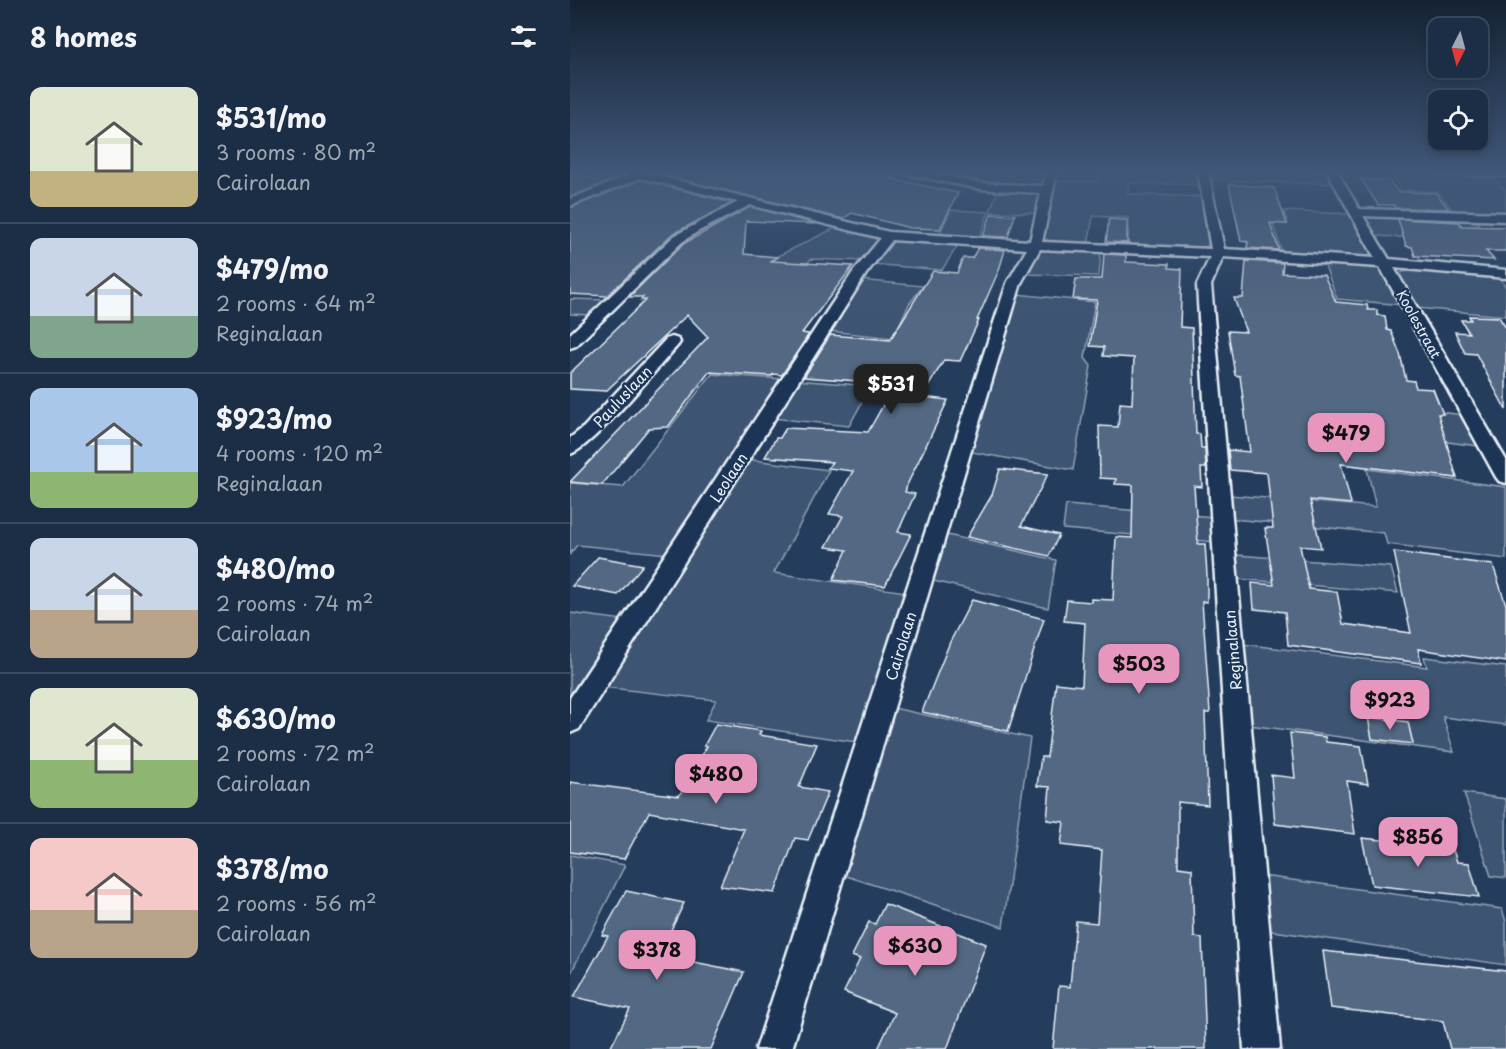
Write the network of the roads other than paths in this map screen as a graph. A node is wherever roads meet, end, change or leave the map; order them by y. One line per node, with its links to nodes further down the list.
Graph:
1 (711, 220): 12 (street)
2 (822, 220): 6 (street)
3 (1042, 220): 7 (street, Cairolaan)
4 (1212, 220): 8 (street)
5 (1359, 220): 9 (street, Koolestraat)
6 (889, 236): 7 (street); 15 (street, Leolaan)
7 (1035, 246): 8 (street); 16 (street, Cairolaan)
8 (1218, 253): 9 (street); 17 (street, Reginalaan)
9 (1386, 263): 10 (street); 14 (street, Koolestraat)
10 (1506, 274)
11 (672, 342): 13 (street, Pauluslaan)
12 (570, 343)
13 (573, 441)
14 (1506, 477)
15 (570, 721)
16 (774, 1049)
17 (1262, 1049)

